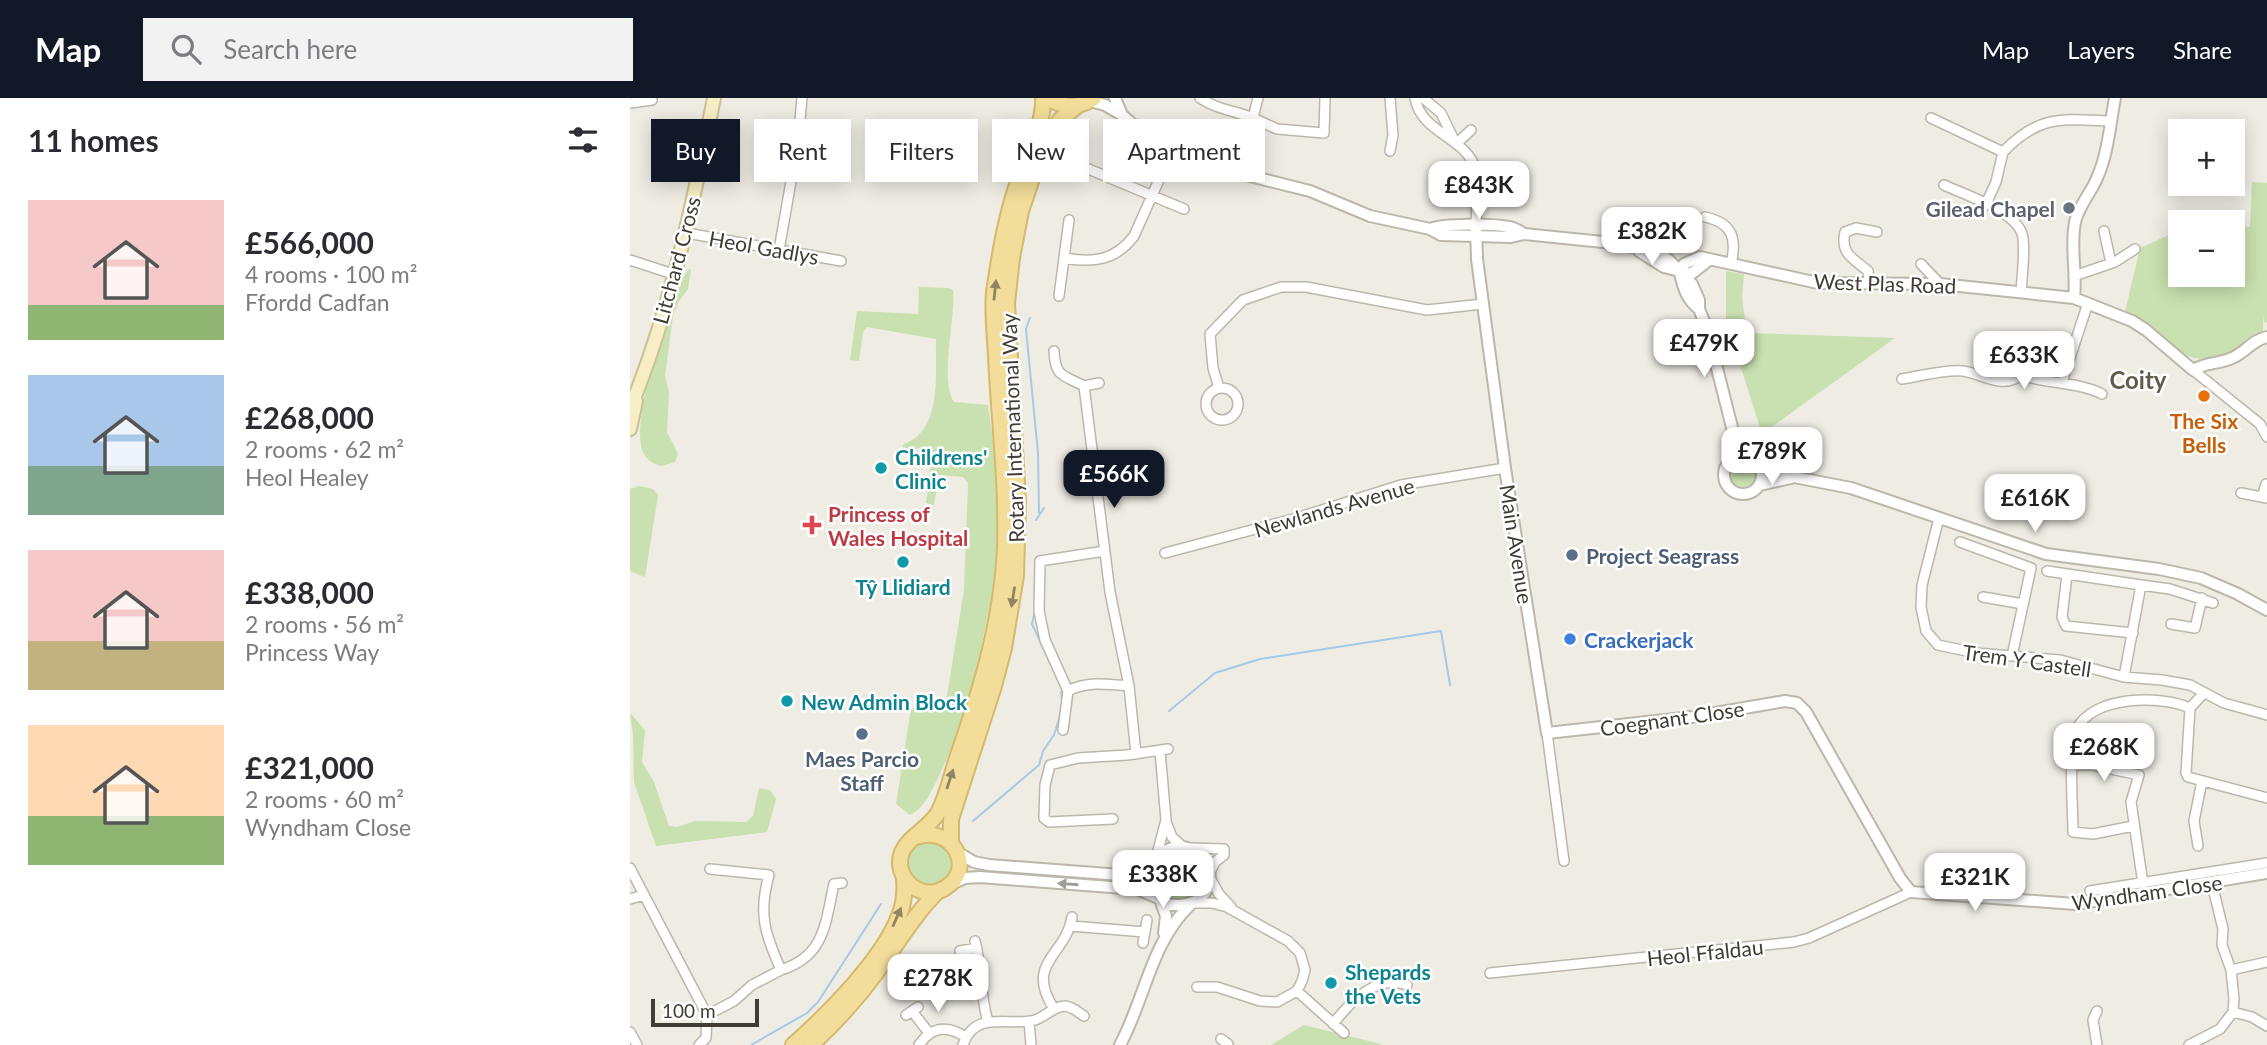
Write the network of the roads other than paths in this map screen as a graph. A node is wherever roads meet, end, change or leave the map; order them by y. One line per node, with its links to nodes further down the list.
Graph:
1 (714, 98): 36 (main road, Litchard Cross)
2 (802, 98): 38 (street)
3 (1046, 98): 13 (main road); 112 (main road, Rotary International Way, one-way to 3)
4 (1115, 98): 15 (street)
5 (1200, 98): 16 (street)
6 (1258, 98): 16 (street)
7 (1325, 98): 16 (street)
8 (1390, 98): 22 (street)
9 (1415, 98): 21 (street)
10 (1423, 98): 21 (street)
11 (2115, 98): 19 (street)
12 (652, 100): 14 (street)
13 (1087, 102): 15 (street); 114 (main road, Rotary International Way, one-way to 114)
14 (630, 103)
15 (1122, 115): 18 (street)
16 (1253, 118)
17 (1931, 118): 23 (street)
18 (1127, 119)
19 (2111, 121): 23 (street); 47 (street)
20 (1471, 130): 21 (street)
21 (1456, 144): 33 (street)
22 (1390, 151)
23 (2003, 152): 29 (street)
24 (1089, 171): 28 (street)
25 (1265, 180): 33 (street)
26 (1158, 182): 28 (street)
27 (1943, 186): 29 (street)
28 (1149, 201): 30 (street); 39 (street)
29 (1986, 204): 50 (street)
30 (1184, 209)
31 (1705, 217): 43 (street)
32 (1069, 220): 39 (street)
33 (1476, 231): 45 (street); 54 (street, Main Avenue)
34 (2104, 231): 42 (street)
35 (1877, 232): 48 (street)
36 (687, 233): 38 (street, Heol Gadlys); 46 (main road, Litchard Cross)
37 (2134, 248): 42 (street)
38 (779, 250): 41 (street, Heol Gadlys)
39 (1064, 258): 51 (street)
40 (630, 260): 46 (street)
41 (841, 261)
42 (2111, 263): 47 (street)
43 (1731, 264): 45 (street, West Plas Road); 48 (street, West Plas Road)
44 (1921, 264): 49 (street)
45 (1679, 272): 72 (street)
46 (676, 275): 64 (main road, Litchard Cross)
47 (2074, 276): 52 (street)
48 (1869, 282): 49 (street, West Plas Road)
49 (1940, 284): 50 (street, West Plas Road)
50 (2021, 292): 52 (street, West Plas Road)
51 (1059, 296)
52 (2074, 298): 53 (street, West Plas Road)
53 (2088, 303): 58 (street, West Plas Road); 61 (street)
54 (1483, 304): 65 (street); 76 (street, Main Avenue)
55 (2267, 337): 58 (street)
56 (2006, 340): 59 (street)
57 (1054, 351): 63 (street)
58 (2193, 370): 69 (street)
59 (2021, 375): 60 (street); 61 (street)
60 (1902, 379)
61 (2062, 382): 66 (street)
62 (1099, 383): 63 (street)
63 (1084, 386): 84 (street)
64 (639, 387): 67 (main road); 70 (main road)
65 (1219, 388)
66 (2097, 388)
67 (630, 409)
68 (2267, 414): 69 (street)
69 (2260, 424): 71 (street)
70 (630, 429)
71 (2267, 437)
72 (1735, 439): 73 (street); 74 (street)
73 (1745, 456): 74 (street); 75 (street)
74 (1731, 460): 79 (street)
75 (1760, 467): 77 (street); 79 (street)
76 (1505, 468): 85 (street, Newlands Avenue); 104 (street, Main Avenue)
77 (1794, 477): 79 (street); 82 (street)
78 (2266, 484): 81 (street)
79 (1759, 485)
80 (2241, 493): 81 (street)
81 (2264, 497)
82 (1939, 518): 93 (street); 96 (street, Trem Y Castell)
83 (1959, 542): 92 (street)
84 (1105, 551): 98 (street); 99 (street)
85 (1165, 553)
86 (2048, 571): 87 (street)
87 (2067, 575): 88 (street); 95 (street, Trem Y Castell)
88 (2141, 585): 90 (street); 95 (street)
89 (1983, 597): 92 (street)
90 (2202, 598): 91 (street); 94 (street)
91 (2213, 603)
92 (2023, 604): 96 (street)
93 (2267, 610)
94 (2171, 624)
95 (2133, 634): 97 (street)
96 (2012, 656): 97 (street, Trem Y Castell)
97 (2124, 677): 100 (street, Trem Y Castell)
98 (1129, 686): 99 (street); 105 (street)
99 (1068, 691): 103 (street)
100 (2203, 694): 101 (street); 102 (street, Trem Y Castell)
101 (2190, 708): 106 (street); 107 (street)
102 (2267, 715)
103 (1063, 730)
104 (1547, 733): 117 (street, Main Avenue); 129 (street, Coegnant Close)
105 (1136, 754): 109 (street); 110 (street)
106 (2073, 765): 111 (street); 111 (street)
107 (2202, 782): 108 (street); 113 (street)
108 (2267, 798)
109 (1113, 819)
110 (1166, 820): 115 (street); 116 (street)
111 (2133, 826): 125 (street)
112 (916, 837): 114 (main road); 123 (main road)
113 (2198, 846)
114 (954, 848): 116 (street); 127 (main road)
115 (1185, 848): 116 (street); 122 (street); 122 (street)
116 (1154, 861): 132 (street)
117 (1563, 861)
118 (2267, 863): 125 (street)
119 (630, 868): 130 (street)
120 (710, 869): 142 (street)
121 (2267, 873): 126 (street, Wyndham Close)
122 (1209, 875): 133 (street); 134 (street)
123 (904, 879): 127 (main road); 165 (main road, one-way to 123)
124 (842, 883): 142 (street)
125 (2143, 884): 128 (street)
126 (2212, 884): 129 (street, Wyndham Close); 143 (street)
127 (944, 888): 132 (street, one-way to 127); 166 (main road)
128 (2090, 891)
129 (1911, 892): 145 (street, Heol Ffaldau)
130 (644, 895): 131 (street); 154 (street)
131 (630, 899)
132 (1159, 899): 133 (street); 137 (street)
133 (1193, 903): 134 (street); 137 (street)
134 (1236, 911): 148 (street)
135 (1147, 920): 136 (street)
136 (1145, 932): 138 (street); 144 (street)
137 (1163, 940): 169 (street)
138 (1143, 943)
139 (960, 951): 156 (street)
140 (2267, 962): 143 (street)
141 (1034, 968): 144 (street)
142 (781, 970): 154 (street)
143 (2231, 970): 153 (street)
144 (1045, 972): 150 (street)
145 (1490, 973)
146 (1204, 984): 148 (street)
147 (1407, 985): 157 (street)
148 (1297, 992): 157 (street)
149 (1084, 1003): 150 (street)
150 (1054, 1009): 155 (street)
151 (912, 1011): 160 (street)
152 (2097, 1011): 170 (street)
153 (2233, 1012): 158 (street); 171 (street)
154 (707, 1016): 164 (street)
155 (1029, 1021): 156 (street); 168 (street)
156 (988, 1022): 162 (street)
157 (1332, 1024): 161 (street)
158 (2267, 1026)
159 (630, 1032): 163 (street)
160 (929, 1033): 162 (street); 167 (street)
161 (1344, 1033)
162 (965, 1041)
163 (637, 1045)
164 (699, 1045)
165 (793, 1045)
166 (811, 1045)
167 (919, 1045)
168 (1031, 1045)
169 (1120, 1045)
170 (2096, 1045)
171 (2189, 1045)

